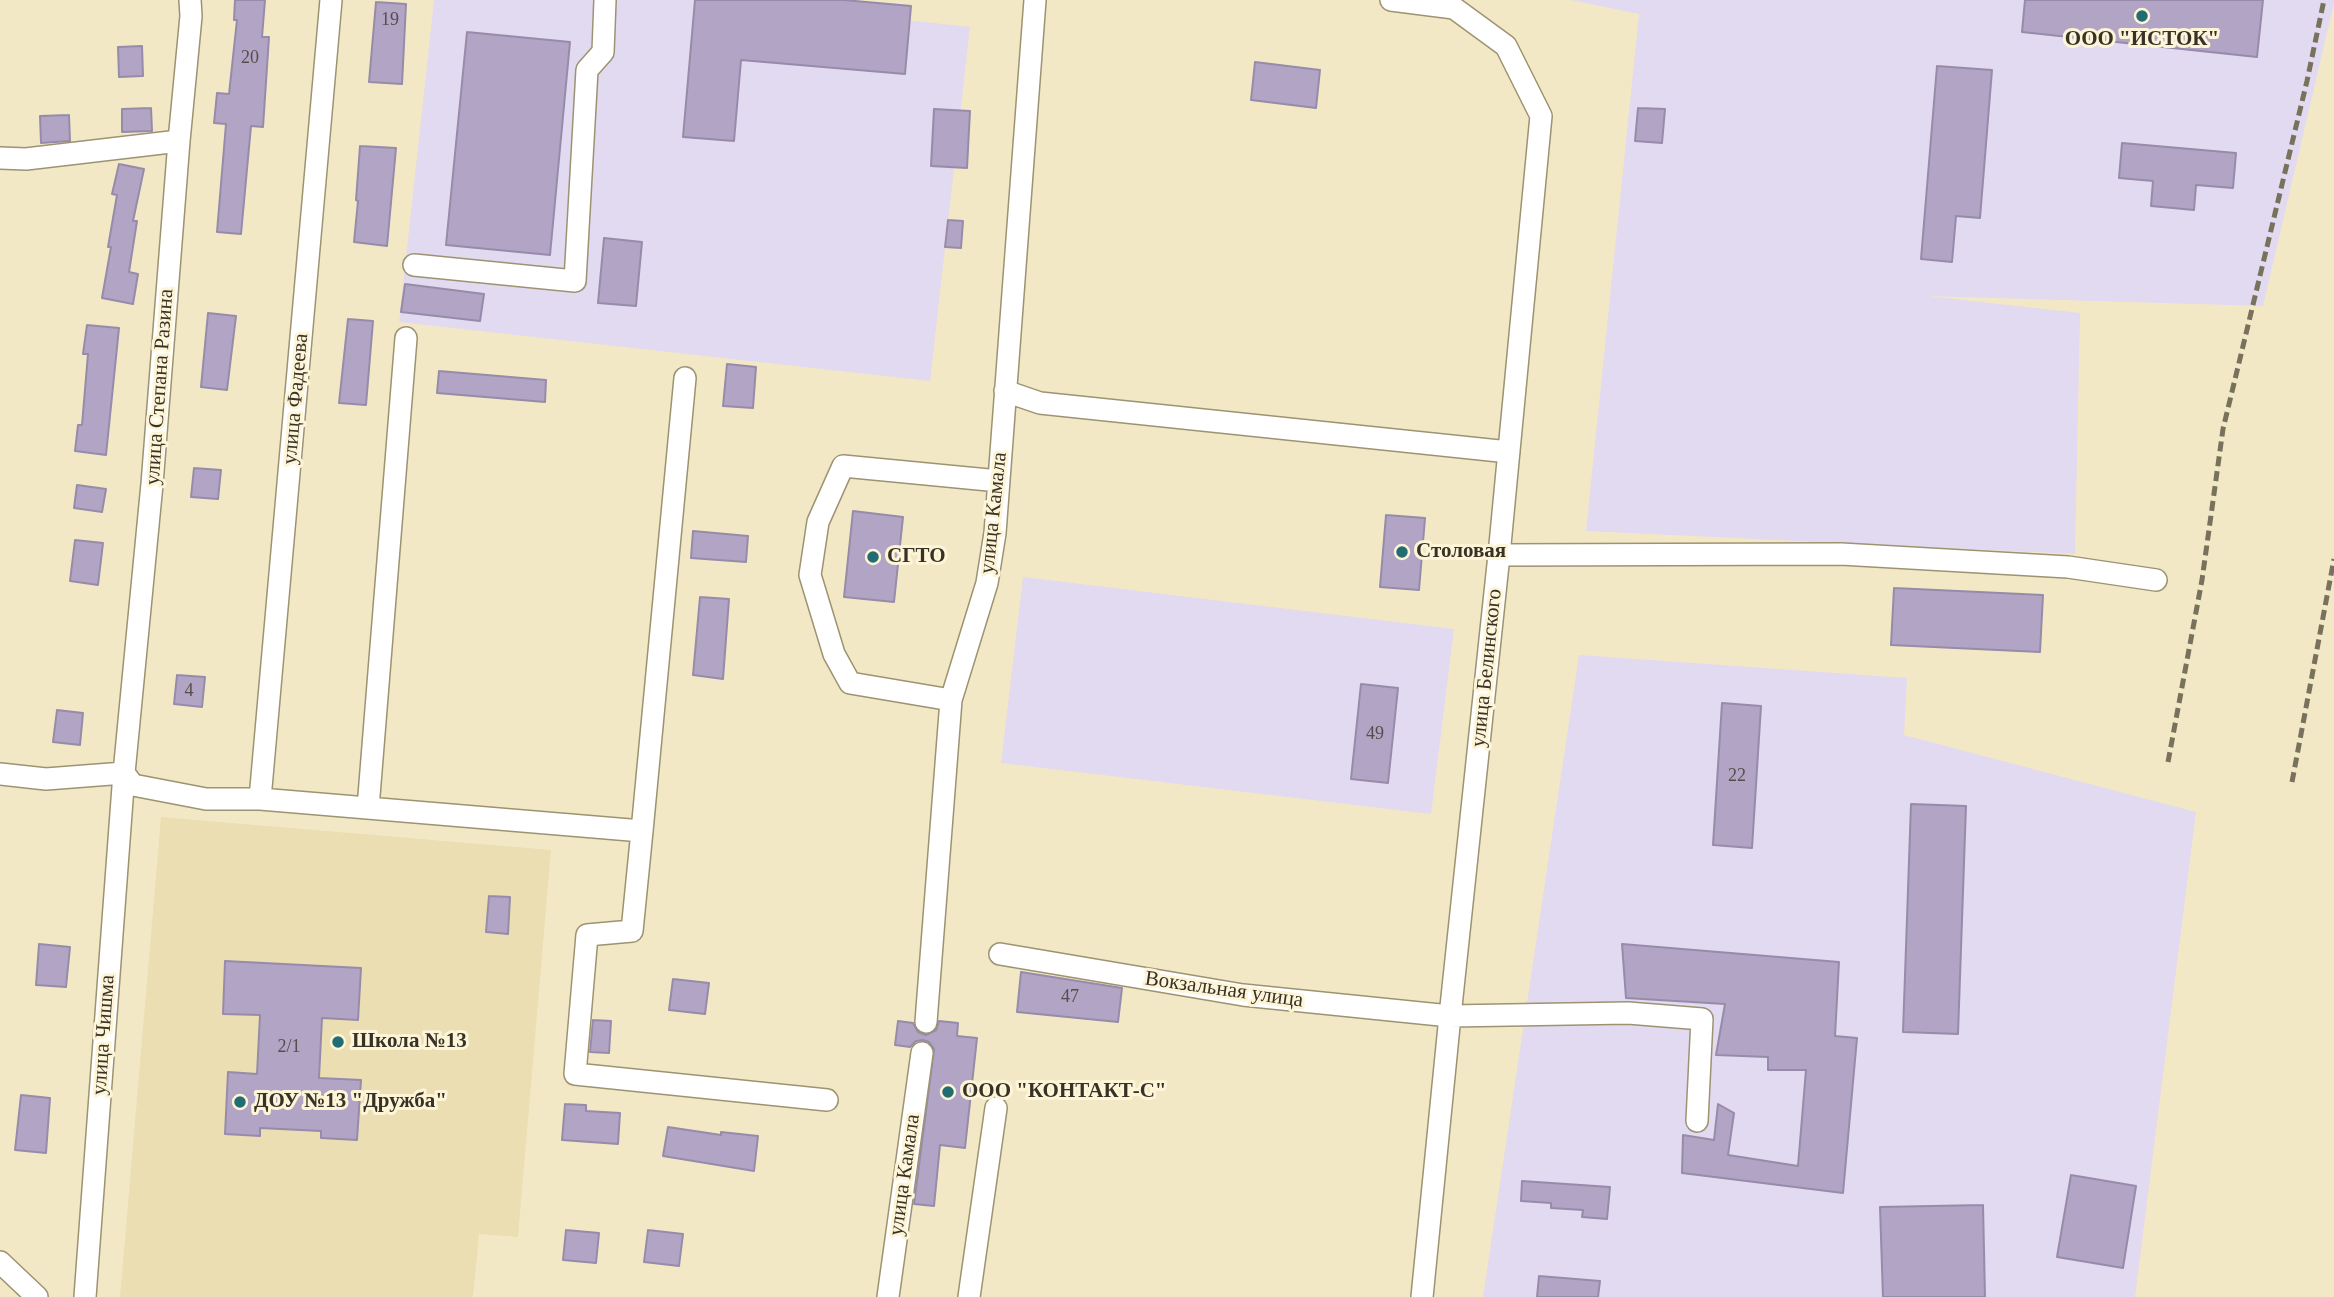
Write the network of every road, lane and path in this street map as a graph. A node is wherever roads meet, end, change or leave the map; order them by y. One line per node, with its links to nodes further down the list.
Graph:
1 (190, 0): 6 (street, улица Степана Разина)
2 (331, 0): 19 (street, улица Фадеева)
3 (605, 0): 8 (street)
4 (1035, 0): 11 (street, улица Камала)
5 (1391, 0): 12 (street, улица Белинского)
6 (178, 141): 7 (street); 17 (street, улица Степана Разина)
7 (0, 158)
8 (414, 265)
9 (406, 338): 20 (street)
10 (685, 377): 21 (street)
11 (1005, 391): 12 (street); 13 (street, улица Камала)
12 (1509, 452): 14 (street, улица Белинского)
13 (999, 481): 16 (street, улица Камала); 16 (street)
14 (1499, 555): 15 (street); 23 (street, улица Белинского)
15 (2156, 580)
16 (951, 700): 24 (street, улица Камала)
17 (124, 773): 18 (street); 19 (street); 31 (street, улица Чишма)
18 (0, 774)
19 (260, 799): 20 (street)
20 (368, 808): 21 (street)
21 (642, 831): 26 (street)
22 (1000, 954): 23 (street, Вокзальная улица)
23 (1450, 1016): 28 (street, Вокзальная улица); 34 (street, улица Белинского)
24 (926, 1022)
25 (922, 1053): 32 (street, улица Камала)
26 (827, 1100)
27 (996, 1108): 33 (street)
28 (1697, 1121)
29 (0, 1262): 30 (street)
30 (37, 1297)
31 (85, 1297)
32 (888, 1297)
33 (970, 1297)
34 (1422, 1297)

